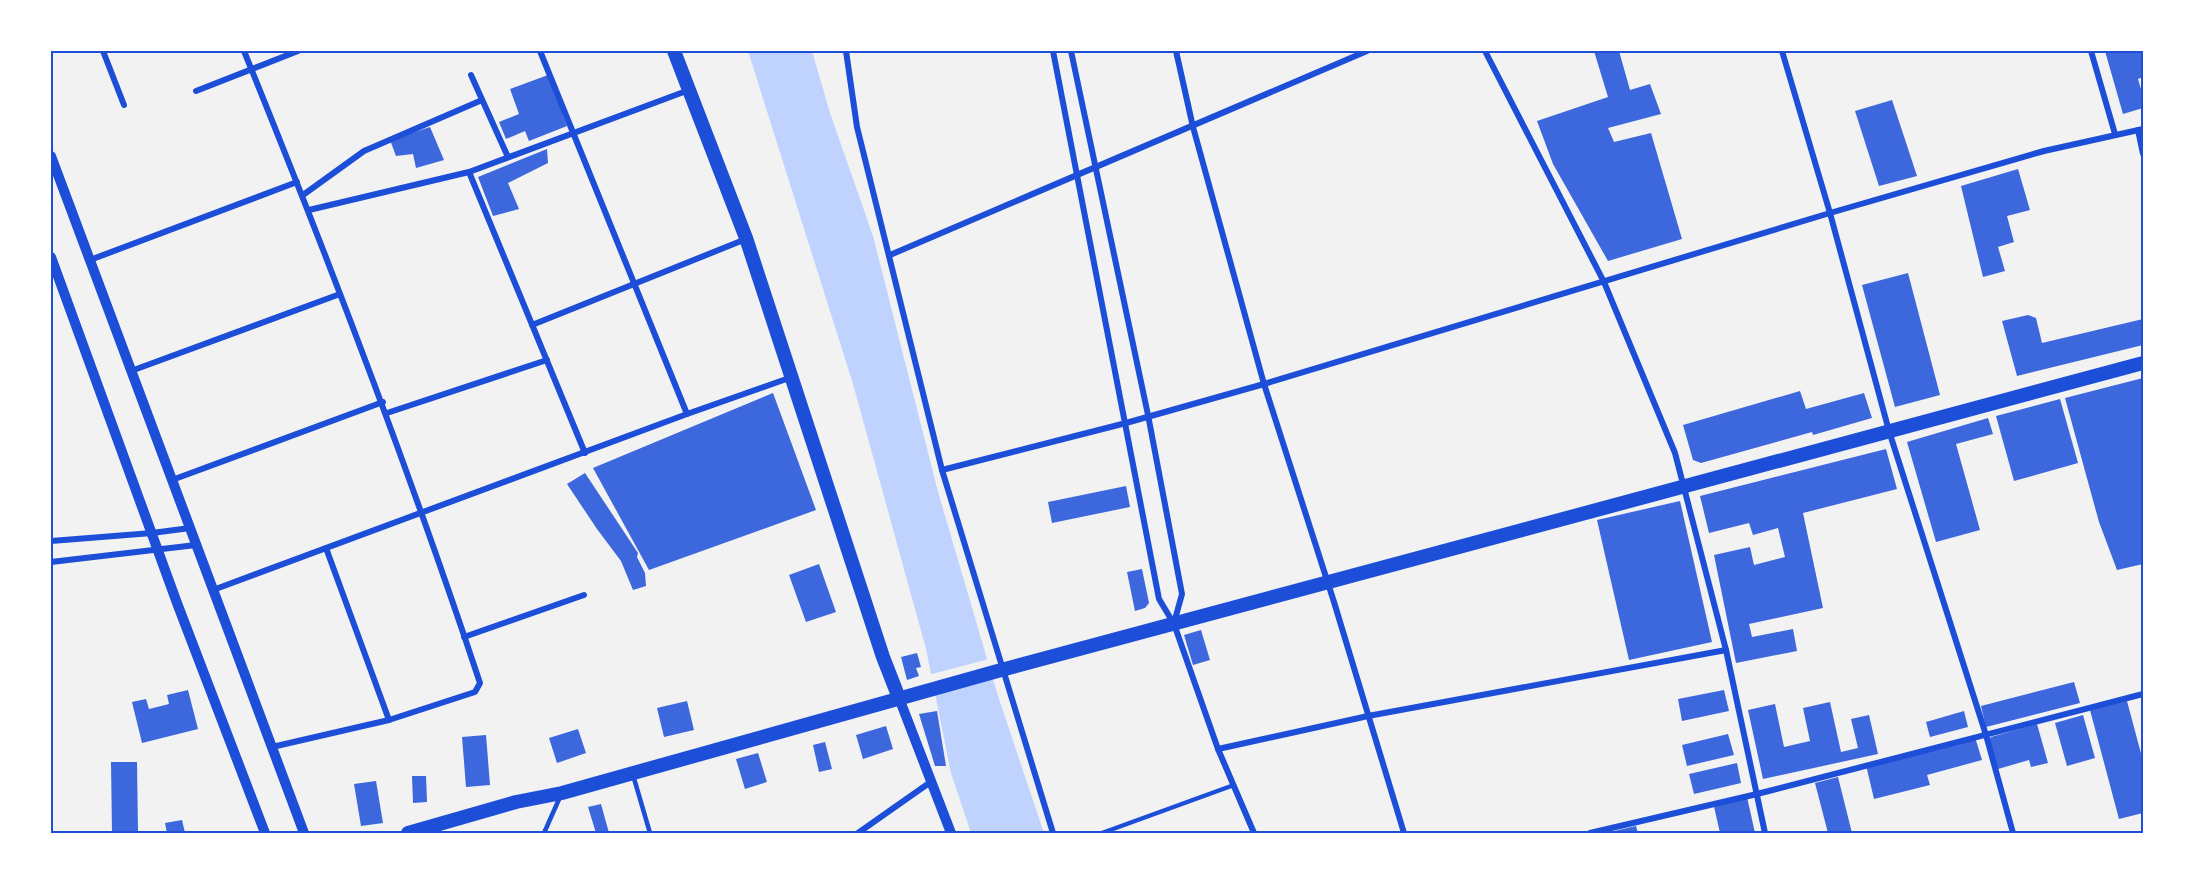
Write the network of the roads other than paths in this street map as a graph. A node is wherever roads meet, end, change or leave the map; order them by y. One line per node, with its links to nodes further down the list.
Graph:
1 (103, 51): 19 (street)
2 (244, 51): 14 (street)
3 (298, 51): 14 (street)
4 (540, 51): 22 (street)
5 (674, 51): 16 (main road)
6 (846, 51): 35 (street)
7 (1053, 51): 29 (street)
8 (1071, 51): 27 (street)
9 (1176, 51): 20 (street)
10 (1367, 51): 20 (street)
11 (1485, 51): 38 (street)
12 (1782, 51): 33 (street)
13 (2091, 51): 23 (street)
14 (252, 69): 17 (street); 30 (street)
15 (471, 75): 18 (street)
16 (689, 90): 22 (street); 34 (main road)
17 (196, 91)
18 (482, 100): 26 (street); 31 (street)
19 (124, 105)
20 (1193, 127): 27 (street); 46 (street)
21 (2140, 130): 23 (street); 24 (street)
22 (573, 133): 26 (street); 39 (street)
23 (2115, 134): 33 (street)
24 (2143, 154)
25 (51, 156): 37 (street)
26 (508, 158): 28 (street)
27 (1095, 167): 29 (street); 50 (street)
28 (469, 172): 32 (street); 41 (street)
29 (1079, 176): 35 (street); 51 (street)
30 (297, 182): 31 (street); 37 (street)
31 (303, 195): 32 (street)
32 (309, 210): 40 (street)
33 (1830, 213): 38 (street); 52 (street)
34 (746, 238): 39 (street); 45 (main road)
35 (890, 255): 54 (street)
36 (51, 257): 59 (street)
37 (90, 260): 44 (street)
38 (1604, 282): 46 (street); 56 (street)
39 (634, 283): 41 (street); 49 (street)
40 (340, 294): 44 (street); 47 (street)
41 (532, 325): 42 (street)
42 (547, 360): 48 (street); 53 (street)
43 (2143, 363): 52 (main road)
44 (131, 371): 55 (street)
45 (792, 377): 49 (street); 73 (main road)
46 (1264, 384): 50 (street); 65 (street)
47 (383, 402): 48 (street); 55 (street)
48 (387, 412): 57 (street)
49 (687, 414): 53 (street)
50 (1148, 415): 51 (street); 68 (street)
51 (1126, 423): 54 (street); 68 (street)
52 (1889, 431): 56 (main road); 76 (street)
53 (585, 453): 57 (street)
54 (942, 470): 71 (street)
55 (172, 480): 58 (street)
56 (1685, 486): 65 (main road); 70 (street)
57 (423, 513): 62 (street); 69 (street)
58 (190, 528): 59 (street); 61 (street)
59 (152, 534): 60 (street); 63 (street)
60 (51, 541)
61 (196, 545): 63 (street); 66 (street)
62 (326, 548): 66 (street); 75 (street)
63 (158, 550): 64 (street); 84 (street)
64 (51, 562)
65 (1328, 582): 68 (main road); 74 (street)
66 (213, 590): 77 (street)
67 (584, 595): 69 (street)
68 (1173, 624): 71 (main road); 78 (street)
69 (464, 637): 75 (street)
70 (1726, 650): 74 (street); 83 (street)
71 (998, 671): 73 (main road); 91 (street)
72 (2143, 694): 76 (street)
73 (899, 698): 79 (main road); 80 (street)
74 (1368, 716): 78 (street); 94 (street)
75 (388, 720): 77 (street)
76 (1986, 735): 83 (street); 97 (street)
77 (272, 747): 85 (street)
78 (1218, 750): 81 (street)
79 (633, 772): 82 (main road); 88 (lane)
80 (933, 781): 89 (street); 90 (street)
81 (1234, 785): 92 (lane); 93 (street)
82 (562, 792): 86 (main road); 87 (lane)
83 (1757, 794): 95 (street); 96 (street)
84 (265, 833)
85 (304, 833)
86 (410, 833)
87 (544, 833)
88 (650, 833)
89 (858, 833)
90 (951, 833)
91 (1053, 833)
92 (1102, 833)
93 (1254, 833)
94 (1404, 833)
95 (1590, 833)
96 (1765, 833)
97 (2013, 833)

